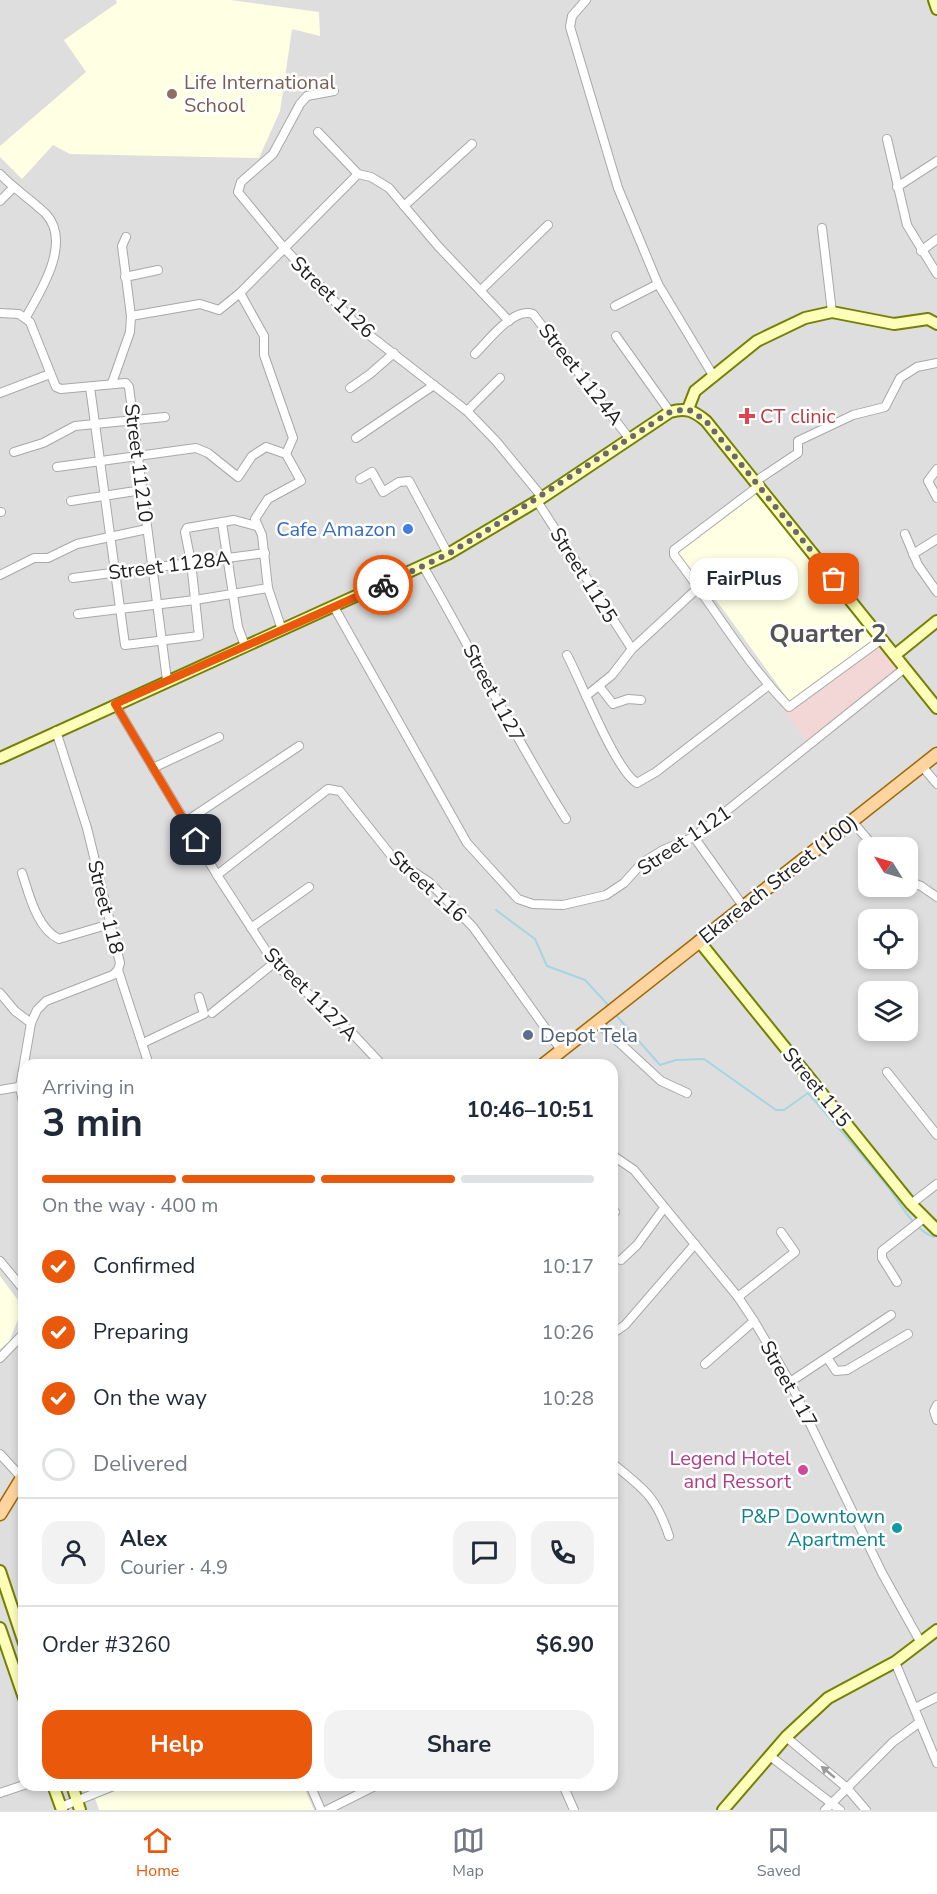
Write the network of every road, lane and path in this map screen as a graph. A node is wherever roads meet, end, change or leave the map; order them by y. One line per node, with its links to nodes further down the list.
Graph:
1 (586, 0): 24 (street)
2 (934, 0): 3 (main road)
3 (937, 9)
4 (334, 91): 19 (street, Street 1126)
5 (318, 132): 10 (street)
6 (887, 139): 11 (street)
7 (472, 144): 14 (street)
8 (937, 161): 11 (street)
9 (0, 174): 12 (street)
10 (358, 174): 14 (street); 19 (street)
11 (897, 187): 20 (street)
12 (13, 188): 13 (street); 31 (street)
13 (0, 201)
14 (404, 206): 25 (street)
15 (548, 225): 25 (street)
16 (822, 228): 28 (street)
17 (126, 237): 23 (street)
18 (937, 239): 20 (street)
19 (284, 248): 26 (street); 35 (street, Street 1126)
20 (921, 251): 22 (street)
21 (158, 270): 23 (street)
22 (937, 274)
23 (125, 277): 30 (street)
24 (658, 284): 27 (street); 39 (street)
25 (481, 290): 32 (street)
26 (240, 293): 30 (street); 55 (street)
27 (615, 306)
28 (832, 312): 33 (main road); 39 (main road)
29 (0, 313): 31 (street)
30 (131, 316): 41 (street)
31 (26, 317): 38 (street)
32 (509, 321): 36 (street, Street 1124A); 53 (street, Street 1124A)
33 (937, 324)
34 (616, 336): 48 (street)
35 (394, 352): 42 (street, Street 1126); 44 (street)
36 (475, 354)
37 (937, 363): 61 (street)
38 (50, 374): 43 (street, Street 11210); 45 (street)
39 (714, 377): 46 (main road)
40 (501, 378): 47 (street)
41 (112, 383): 43 (street, Street 11210); 50 (street, Street 11210)
42 (434, 385): 47 (street, Street 1126); 52 (street)
43 (90, 387): 51 (street)
44 (350, 388)
45 (0, 393)
46 (688, 409): 48 (main road); 61 (main road)
47 (467, 411): 65 (street, Street 1126)
48 (670, 412): 53 (main road)
49 (165, 417): 50 (street)
50 (132, 418): 51 (street); 56 (street, Street 11210)
51 (94, 423): 54 (street); 57 (street)
52 (356, 438)
53 (629, 438): 65 (main road)
54 (14, 452)
55 (286, 454): 56 (street); 68 (street)
56 (138, 457): 57 (street); 62 (street, Street 11210)
57 (99, 461): 58 (street); 63 (street)
58 (57, 467)
59 (937, 469): 64 (street)
60 (360, 479): 74 (street)
61 (758, 483): 83 (street); 94 (main road)
62 (142, 490): 63 (street); 69 (street, Street 11210)
63 (104, 496): 66 (street); 71 (street)
64 (937, 498)
65 (539, 499): 74 (main road); 97 (street, Street 1125)
66 (71, 501)
67 (222, 523): 68 (street); 76 (street); 77 (street)
68 (256, 526): 73 (street)
69 (147, 530): 71 (street); 78 (street, Street 11210)
70 (905, 534): 75 (street)
71 (110, 535): 80 (street); 81 (street)
72 (937, 539): 75 (street)
73 (265, 553): 76 (street, Street 1128A); 84 (street)
74 (448, 554): 79 (main road)
75 (913, 554): 85 (street)
76 (228, 556): 77 (street, Street 1128A); 86 (street)
77 (191, 562): 78 (street, Street 1128A); 87 (street)
78 (152, 566): 80 (street, Street 1128A); 88 (street, Street 11210)
79 (423, 566): 89 (main road); 116 (street, Street 1127)
80 (115, 571): 82 (street, Street 1128A); 90 (street)
81 (0, 575)
82 (73, 578)
83 (699, 586): 97 (street); 102 (street)
84 (268, 588): 86 (street); 93 (street)
85 (937, 592)
86 (233, 595): 87 (street); 96 (street)
87 (195, 600): 88 (street); 95 (street)
88 (157, 603): 90 (street); 95 (street, Street 11210)
89 (334, 607): 93 (main road); 119 (street, Street 1121)
90 (120, 608): 91 (street); 95 (street)
91 (78, 614)
92 (937, 621): 99 (main road)
93 (282, 630): 96 (main road)
94 (882, 639): 99 (main road); 102 (street)
95 (161, 641): 101 (street, Street 11210)
96 (245, 646): 101 (main road)
97 (632, 649): 103 (street)
98 (567, 655): 104 (street)
99 (895, 655): 100 (main road)
100 (905, 668): 107 (main road); 119 (street, Street 1121)
101 (167, 680): 106 (main road)
102 (769, 685): 104 (street)
103 (598, 686): 104 (street); 105 (street)
104 (586, 696)
105 (641, 700)
106 (115, 704): 108 (main road); 114 (street, Street 1127A)
107 (937, 708)
108 (56, 731): 112 (main road); 127 (street, Street 118)
109 (219, 737): 114 (street)
110 (299, 746): 118 (street)
111 (937, 754): 113 (main road, Ekareach Street (100))
112 (0, 758)
113 (922, 766): 115 (street); 117 (main road, Ekareach Street (100))
114 (153, 768): 118 (street, Street 1127A)
115 (937, 784)
116 (566, 819)
117 (852, 821): 120 (street); 126 (main road, Ekareach Street (100))
118 (185, 822): 122 (street, Street 1127A)
119 (694, 837): 126 (street)
120 (866, 837)
121 (21, 873): 127 (street)
122 (217, 875): 128 (street, Street 1127A); 138 (street, Street 116)
123 (918, 885): 125 (street)
124 (309, 887): 128 (street)
125 (937, 897)
126 (743, 906): 129 (main road, Ekareach Street (100))
127 (110, 924): 131 (street, Street 118)
128 (251, 928): 130 (street, Street 1127A)
129 (699, 942): 135 (main road, Ekareach Street (100)); 150 (main road, Street 115)
130 (274, 963): 134 (street); 141 (street, Street 1127A)
131 (118, 970): 136 (street, Street 118); 137 (street)
132 (0, 993): 136 (street)
133 (199, 997): 137 (street)
134 (212, 1013)
135 (601, 1019): 138 (main road); 146 (street)
136 (31, 1023): 139 (street, Street 118)
137 (143, 1043): 140 (street)
138 (561, 1050): 142 (main road)
139 (26, 1059)
140 (147, 1059)
141 (376, 1059)
142 (550, 1059)
143 (887, 1072): 147 (street)
144 (18, 1087): 145 (street)
145 (0, 1090)
146 (687, 1093)
147 (937, 1135)
148 (618, 1159): 151 (street, Street 117)
149 (937, 1184): 150 (street)
150 (911, 1204): 152 (main road, Street 115)
151 (664, 1208): 154 (street, Street 117); 155 (street)
152 (931, 1224): 157 (street)
153 (781, 1232): 159 (street)
154 (695, 1244): 159 (street, Street 117); 162 (street)
155 (621, 1260)
156 (0, 1261): 158 (street)
157 (897, 1282)
158 (18, 1283)
159 (738, 1297): 161 (street, Street 117)
160 (891, 1315): 166 (street)
161 (754, 1321): 167 (street); 168 (street, Street 117)
162 (618, 1330)
163 (908, 1334): 166 (street)
164 (18, 1339): 165 (street)
165 (0, 1358)
166 (828, 1359): 168 (street)
167 (705, 1364)
168 (790, 1382): 184 (street, Street 117)
169 (937, 1405): 170 (street)
170 (937, 1420)
171 (0, 1454): 173 (street)
172 (618, 1468): 178 (street)
173 (18, 1473)
174 (18, 1481): 176 (main road)
175 (18, 1486): 177 (main road)
176 (0, 1493)
177 (0, 1514)
178 (669, 1536)
179 (0, 1571): 180 (main road)
180 (3, 1591): 182 (main road)
181 (0, 1628): 186 (main road)
182 (18, 1628)
183 (937, 1630): 184 (main road)
184 (921, 1643): 185 (main road)
185 (895, 1662): 188 (street); 190 (main road)
186 (18, 1680)
187 (937, 1698): 188 (street)
188 (915, 1708): 189 (street)
189 (920, 1722): 192 (street); 194 (street)
190 (786, 1737): 191 (main road); 194 (street, one-way to 190)
191 (770, 1756): 202 (street); 207 (main road)
192 (937, 1763)
193 (18, 1787): 200 (street)
194 (847, 1788): 202 (street); 209 (street)
195 (55, 1791): 203 (main road)
196 (105, 1791): 201 (street)
197 (312, 1791): 204 (street)
198 (365, 1791): 205 (street)
199 (566, 1791): 206 (street)
200 (0, 1793)
201 (79, 1805): 203 (street)
202 (828, 1807): 208 (street)
203 (61, 1808)
204 (321, 1810)
205 (327, 1810)
206 (574, 1810)
207 (723, 1810)
208 (840, 1810)
209 (866, 1810)

